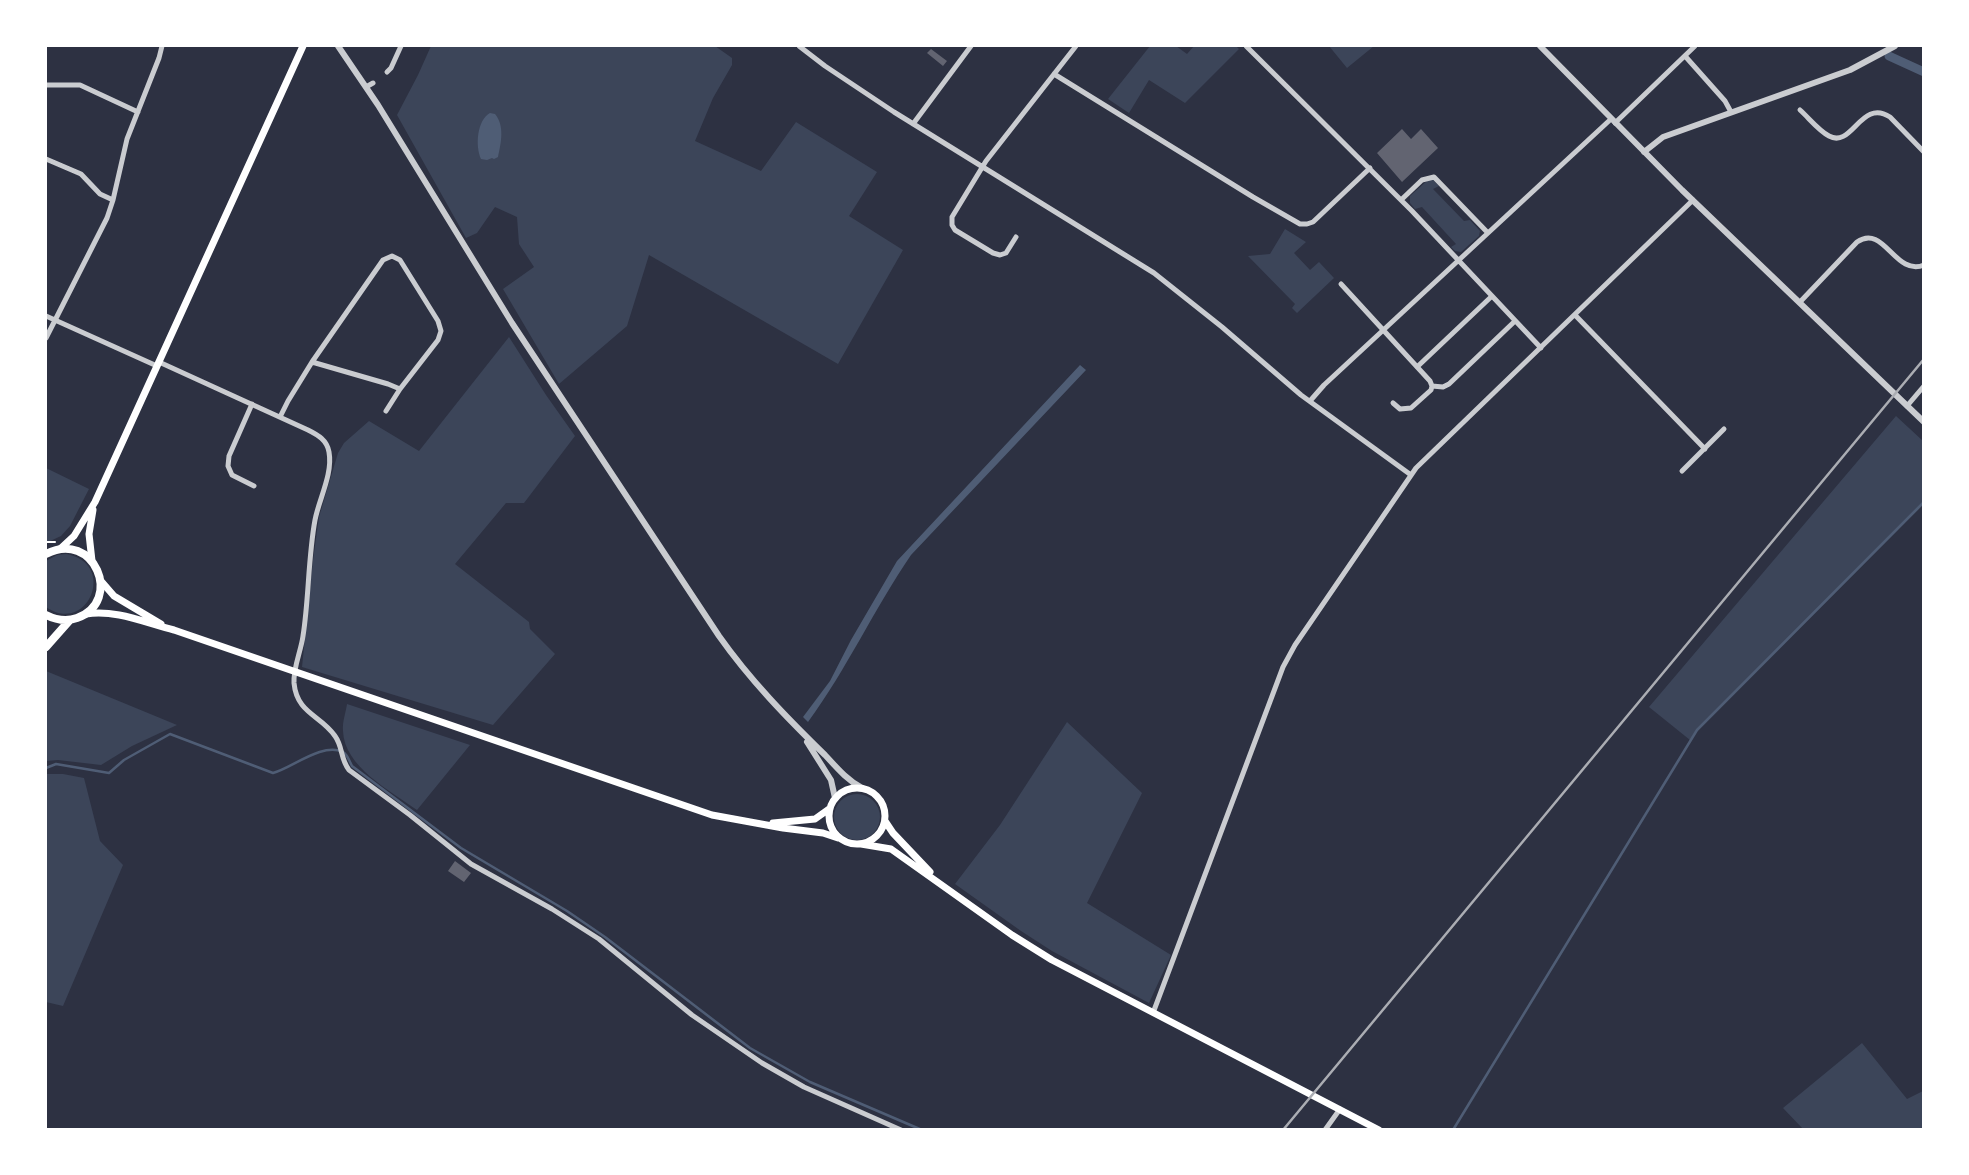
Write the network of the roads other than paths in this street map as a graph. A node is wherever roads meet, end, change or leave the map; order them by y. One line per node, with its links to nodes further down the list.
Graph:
1 (162, 46): 17 (street)
2 (303, 46): 44 (main road)
3 (338, 46): 72 (street)
4 (401, 46): 13 (street)
5 (799, 46): 20 (street)
6 (971, 46): 20 (street)
7 (1076, 46): 14 (street)
8 (1246, 46): 25 (street)
9 (1540, 46): 19 (street)
10 (1695, 46): 12 (street)
11 (1895, 46): 18 (street)
12 (1685, 56): 18 (street); 19 (street)
13 (387, 72)
14 (1054, 74): 24 (street); 25 (street)
15 (46, 85): 17 (street)
16 (1801, 110): 22 (street)
17 (138, 112): 26 (street)
18 (1731, 112): 21 (street)
19 (1613, 121): 21 (street); 29 (street)
20 (913, 124): 24 (street)
21 (1644, 152): 28 (street)
22 (1923, 152)
23 (46, 159): 26 (street)
24 (983, 166): 30 (street); 49 (street)
25 (1370, 168): 27 (street)
26 (113, 200): 38 (street)
27 (1401, 200): 29 (street); 31 (street)
28 (1693, 200): 35 (street); 36 (street)
29 (1488, 233): 31 (street)
30 (1016, 237)
31 (1459, 260): 34 (street); 40 (street)
32 (1923, 265): 35 (street)
33 (1341, 284): 40 (street)
34 (1492, 296): 39 (street); 45 (street)
35 (1800, 302): 52 (street)
36 (1576, 315): 42 (street); 57 (street)
37 (46, 316): 38 (street)
38 (56, 320): 41 (street); 44 (street)
39 (1515, 321): 42 (street); 46 (street)
40 (1383, 330): 45 (street); 49 (street)
41 (46, 338)
42 (1541, 348): 59 (street)
43 (312, 362): 48 (street); 48 (street); 54 (street)
44 (158, 364): 51 (street); 61 (main road)
45 (1417, 367): 46 (street)
46 (1433, 386): 50 (street)
47 (1923, 386): 52 (street)
48 (400, 389): 53 (street)
49 (1310, 401): 59 (street)
50 (1393, 403)
51 (253, 404): 54 (street); 60 (street)
52 (1907, 406): 55 (street)
53 (386, 411)
54 (280, 417): 71 (street)
55 (1923, 422)
56 (1724, 429): 57 (street)
57 (1705, 449): 58 (street)
58 (1682, 471)
59 (1411, 475): 81 (street)
60 (254, 485)
61 (95, 502): 62 (main road); 64 (main road)
62 (60, 548): 63 (main road); 64 (main road)
63 (46, 554)
64 (92, 561): 65 (main road)
65 (100, 581): 66 (main road); 69 (main road)
66 (86, 614): 68 (main road); 69 (main road)
67 (46, 615): 68 (main road)
68 (70, 620): 70 (main road)
69 (174, 630): 71 (main road)
70 (46, 647)
71 (295, 672): 77 (main road); 83 (street)
72 (803, 734): 73 (street); 74 (street)
73 (862, 788): 74 (main road); 76 (main road)
74 (835, 798): 75 (main road)
75 (829, 809): 77 (main road); 78 (main road)
76 (885, 821): 79 (main road); 80 (main road)
77 (758, 824): 78 (main road)
78 (838, 838): 79 (main road)
79 (862, 844): 80 (main road)
80 (940, 882): 81 (main road)
81 (1153, 1013): 82 (main road)
82 (1340, 1109): 84 (street); 85 (main road)
83 (901, 1129)
84 (1325, 1129)
85 (1379, 1129)

